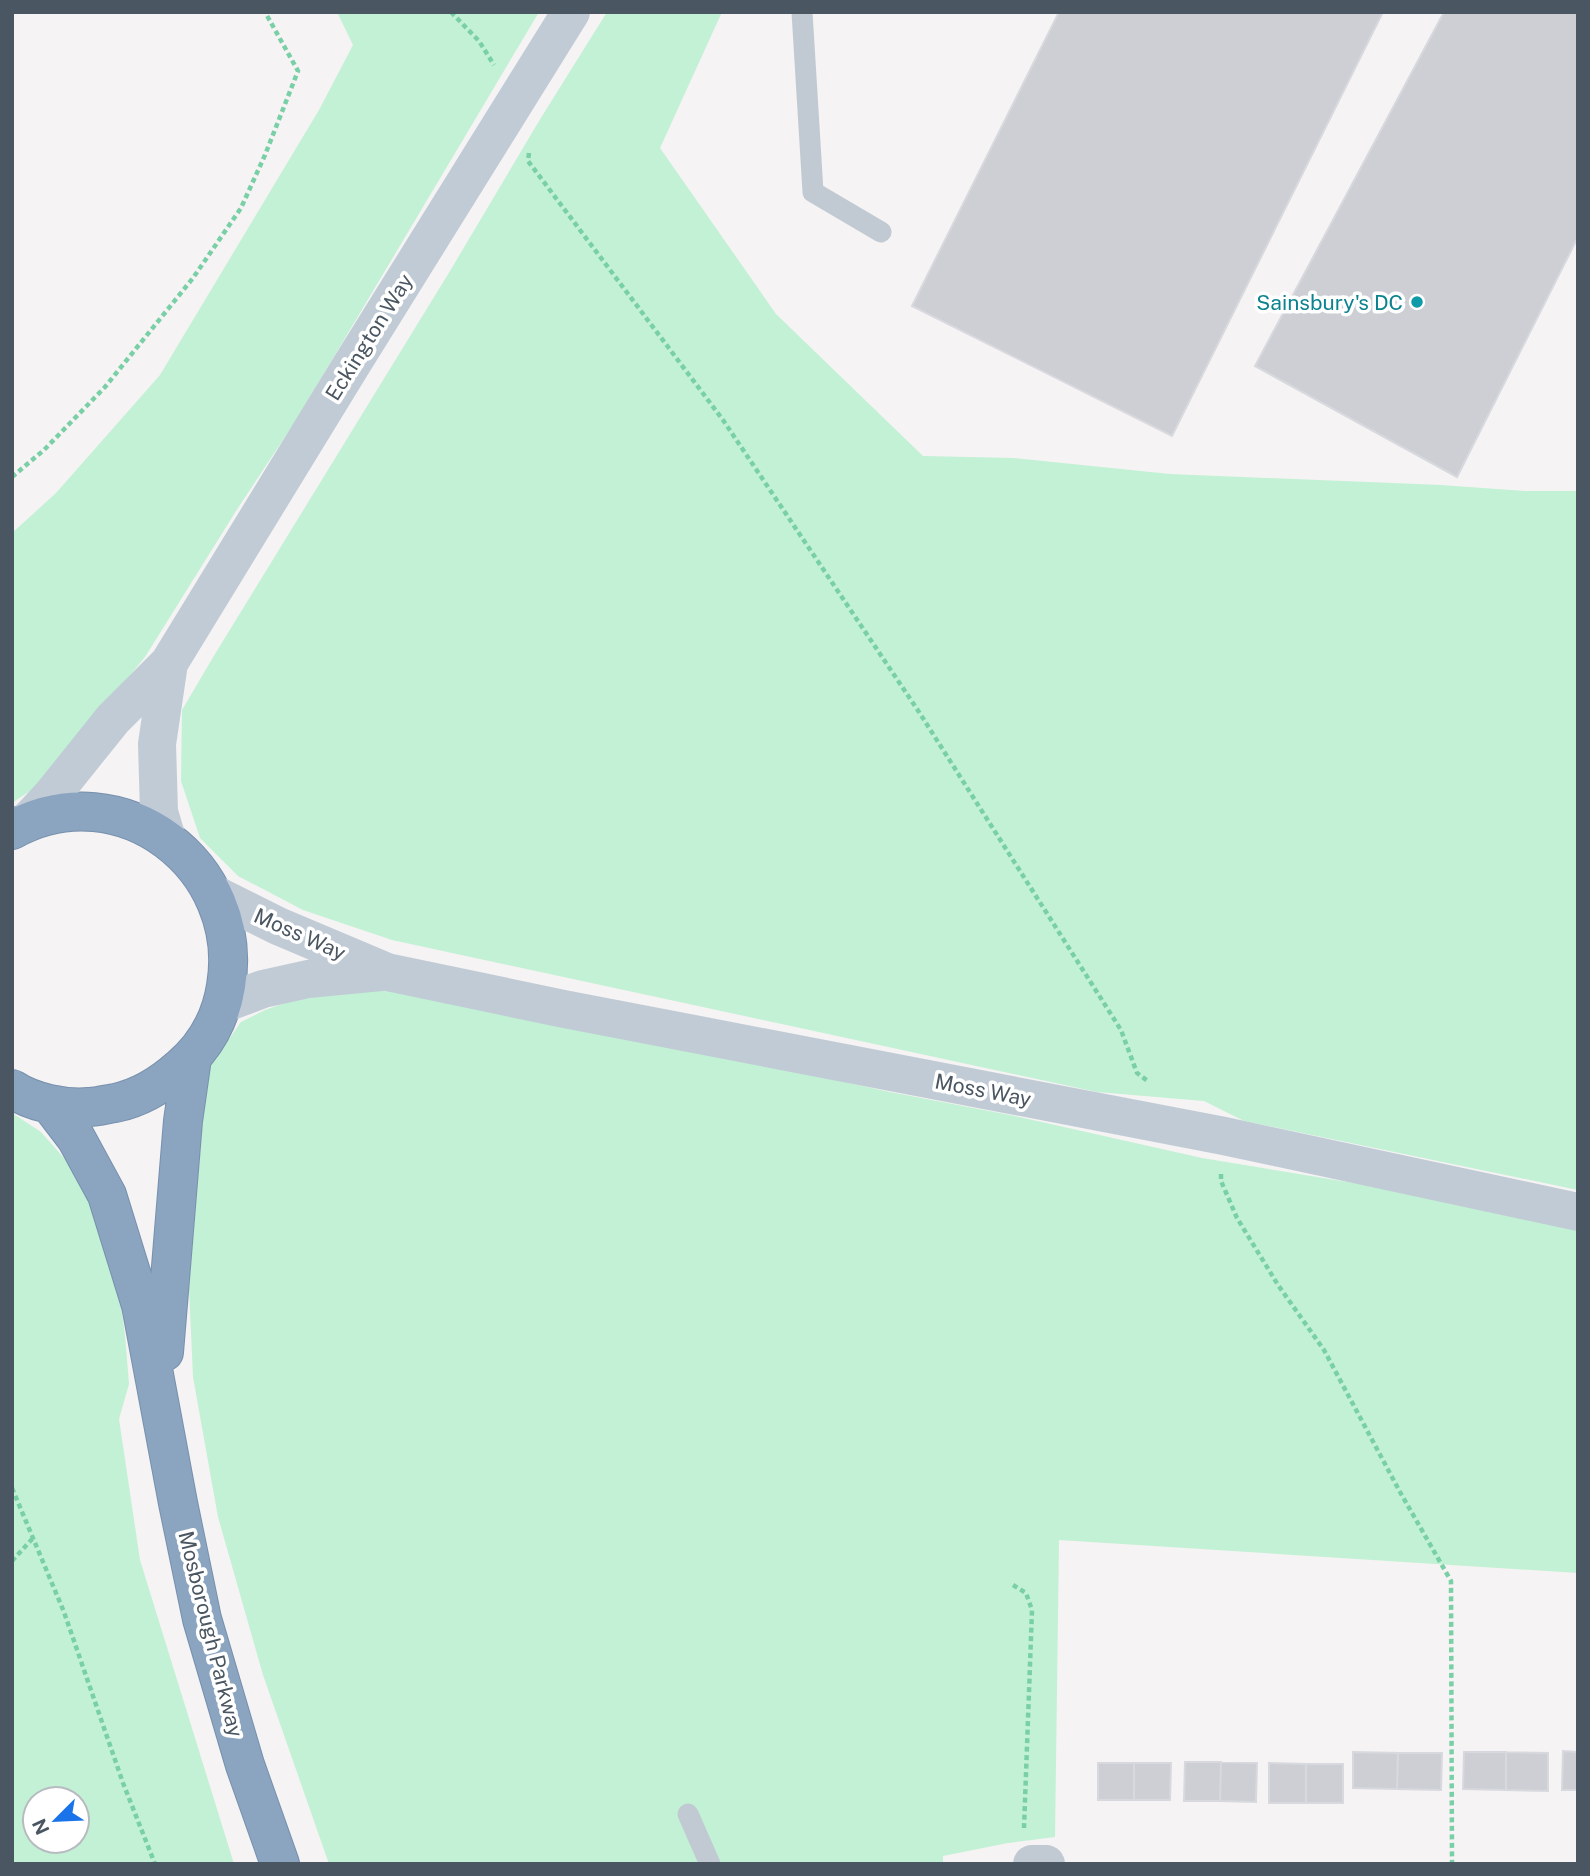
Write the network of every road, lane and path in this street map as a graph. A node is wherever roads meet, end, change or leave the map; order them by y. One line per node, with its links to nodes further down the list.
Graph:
1 (265, 12): 7 (path)
2 (451, 12): 5 (path)
3 (571, 12): 5 (street, Eckington Way)
4 (802, 12): 6 (lane)
5 (516, 100): 8 (street, Eckington Way); 16 (path)
6 (881, 232)
7 (12, 477)
8 (169, 663): 9 (street, Eckington Way); 10 (street, Eckington Way)
9 (19, 826): 10 (highway)
10 (167, 839): 11 (highway)
11 (214, 894): 12 (street, Moss Way); 13 (highway)
12 (387, 972): 13 (street, Moss Way); 18 (street, Moss Way)
13 (223, 1004): 14 (highway)
14 (192, 1058): 17 (highway); 20 (highway, Mosborough Parkway)
15 (12, 1089): 17 (highway)
16 (1158, 1089)
17 (50, 1104): 20 (highway, Mosborough Parkway)
18 (1224, 1136): 19 (street, Moss Way); 30 (path)
19 (1578, 1212)
20 (160, 1399): 28 (highway, Mosborough Parkway)
21 (12, 1488): 22 (path)
22 (33, 1538): 23 (path); 27 (path)
23 (12, 1561)
24 (1013, 1585): 26 (path)
25 (688, 1814): 29 (lane)
26 (1034, 1855)
27 (155, 1864)
28 (280, 1864)
29 (710, 1864)
30 (1452, 1864)

